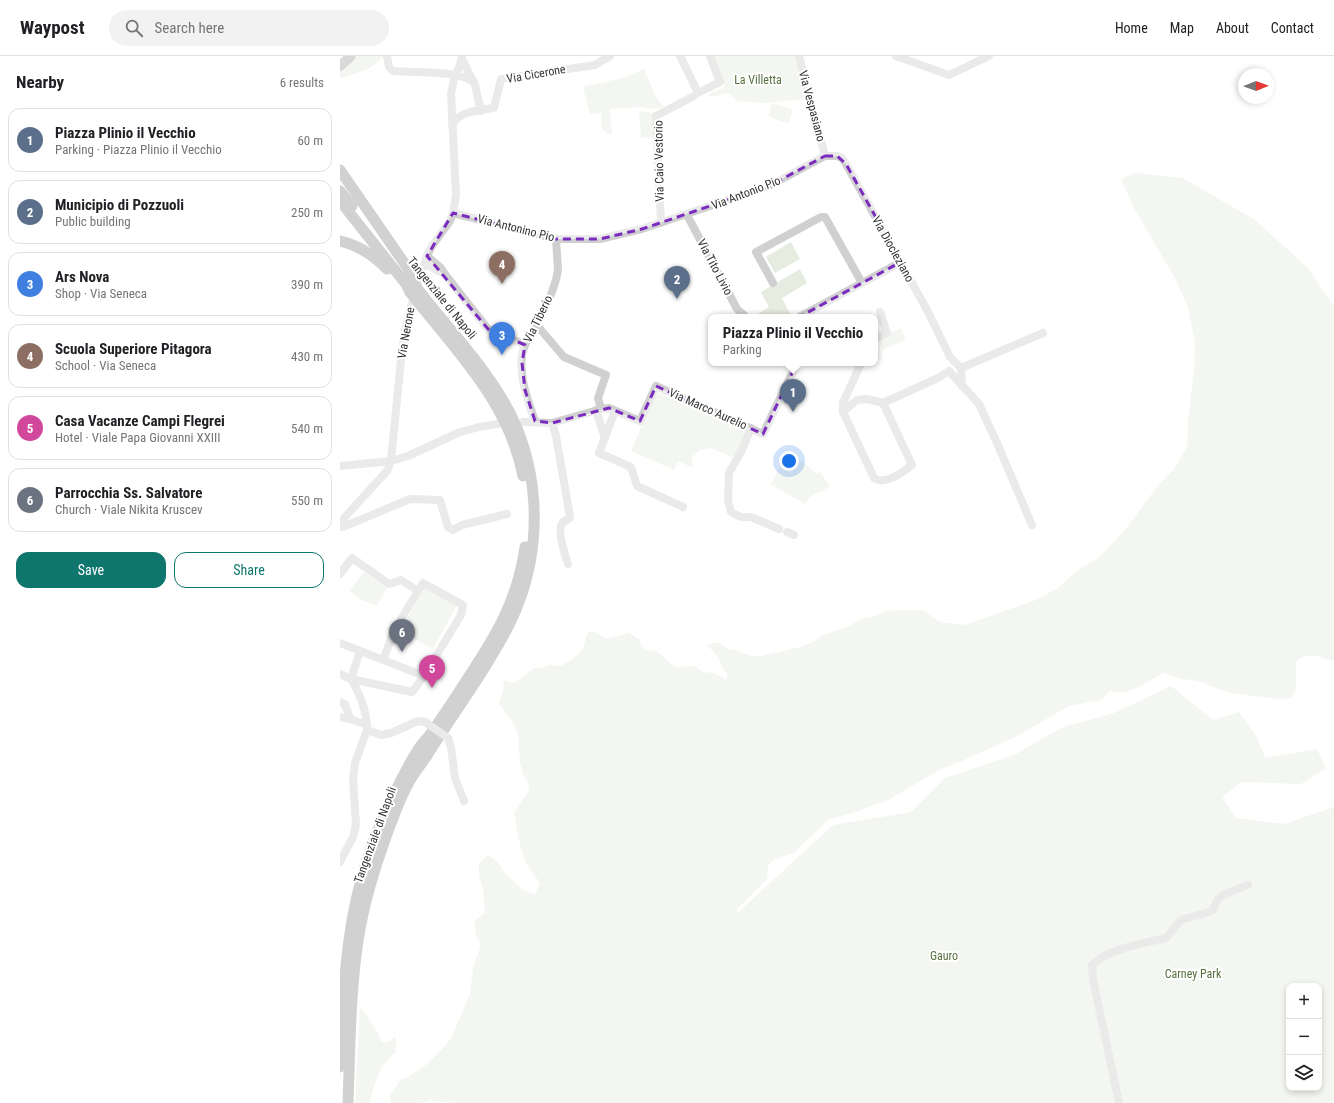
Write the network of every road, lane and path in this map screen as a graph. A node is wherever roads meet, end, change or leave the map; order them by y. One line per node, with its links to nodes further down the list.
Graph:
1 (352, 56): 10 (main road)
2 (387, 56): 11 (street)
3 (610, 56): 15 (street, Via Cicerone)
4 (680, 56): 5 (street)
5 (710, 56)
6 (799, 56): 19 (street, Via Vespasiano)
7 (896, 56): 8 (street)
8 (989, 56)
9 (462, 57): 11 (street); 12 (street)
10 (340, 66)
11 (455, 75): 12 (street); 13 (street)
12 (474, 82): 13 (street); 15 (street)
13 (452, 85): 16 (street)
14 (694, 96): 25 (street, Via Caio Vestorio)
15 (481, 111): 17 (street)
16 (450, 113): 17 (street); 18 (street)
17 (461, 116): 18 (street)
18 (452, 126): 23 (street)
19 (825, 156): 24 (street, Via Antonio Pio); 29 (street, Via Diocleziano)
20 (340, 170): 30 (highway)
21 (340, 191): 30 (highway, Tangenziale di Napoli)
22 (340, 202): 33 (highway, Tangenziale di Napoli)
23 (453, 213): 26 (street, Via Antonino Pio); 28 (street, Via Nerone)
24 (687, 215): 25 (street, Via Antonino Pio); 36 (street, Via Tito Livio)
25 (662, 223): 26 (street, Via Antonino Pio)
26 (556, 239): 38 (street, Via Tiberio)
27 (340, 241): 33 (highway)
28 (426, 259): 41 (street); 58 (street, Via Nerone)
29 (900, 262): 32 (street); 42 (street, Via Diocleziano)
30 (411, 280): 34 (highway, Tangenziale di Napoli, bridge)
31 (772, 283): 32 (street)
32 (862, 283): 37 (street)
33 (410, 292): 34 (highway, Tangenziale di Napoli, bridge)
34 (425, 304): 81 (highway, Tangenziale di Napoli); 82 (highway, Tangenziale di Napoli)
35 (880, 312): 40 (street)
36 (743, 314)
37 (805, 314)
38 (535, 327): 41 (street, Via Tiberio); 49 (street)
39 (1043, 333): 45 (street)
40 (878, 337)
41 (525, 346): 52 (street, Via Tiberio)
42 (950, 357): 45 (street, Via Diocleziano); 46 (street)
43 (796, 366): 56 (street, Via Marco Aurelio)
44 (860, 366): 51 (street)
45 (961, 368): 47 (street)
46 (949, 371): 47 (street); 48 (street)
47 (962, 386): 62 (street)
48 (884, 403): 51 (street); 51 (street)
49 (598, 410): 50 (street, Via Marco Aurelio); 54 (street, Via Marco Aurelio); 57 (street)
50 (615, 411): 56 (street, Via Marco Aurelio); 57 (street)
51 (843, 412)
52 (535, 421): 53 (street, Via Marco Aurelio); 54 (street, Via Marco Aurelio)
53 (523, 422)
54 (552, 423): 65 (street)
55 (498, 424): 58 (street)
56 (752, 428): 64 (street)
57 (605, 438): 60 (street)
58 (391, 461): 59 (street); 63 (street)
59 (340, 466)
60 (683, 507)
61 (507, 514): 63 (street)
62 (1032, 524)
63 (340, 526)
64 (787, 532)
65 (568, 564)
66 (340, 574): 67 (street)
67 (418, 591): 70 (street); 72 (street)
68 (340, 643): 69 (street)
69 (360, 651): 70 (street); 73 (street)
70 (383, 660): 72 (street)
71 (340, 674): 73 (street)
72 (424, 676): 73 (street)
73 (351, 679): 77 (street)
74 (340, 702): 76 (street)
75 (340, 717): 76 (street)
76 (350, 719): 77 (street)
77 (367, 727): 78 (street, bridge); 79 (street)
78 (464, 801)
79 (340, 862)
80 (1248, 885): 83 (street)
81 (340, 1067)
82 (348, 1103)
83 (1119, 1103)

